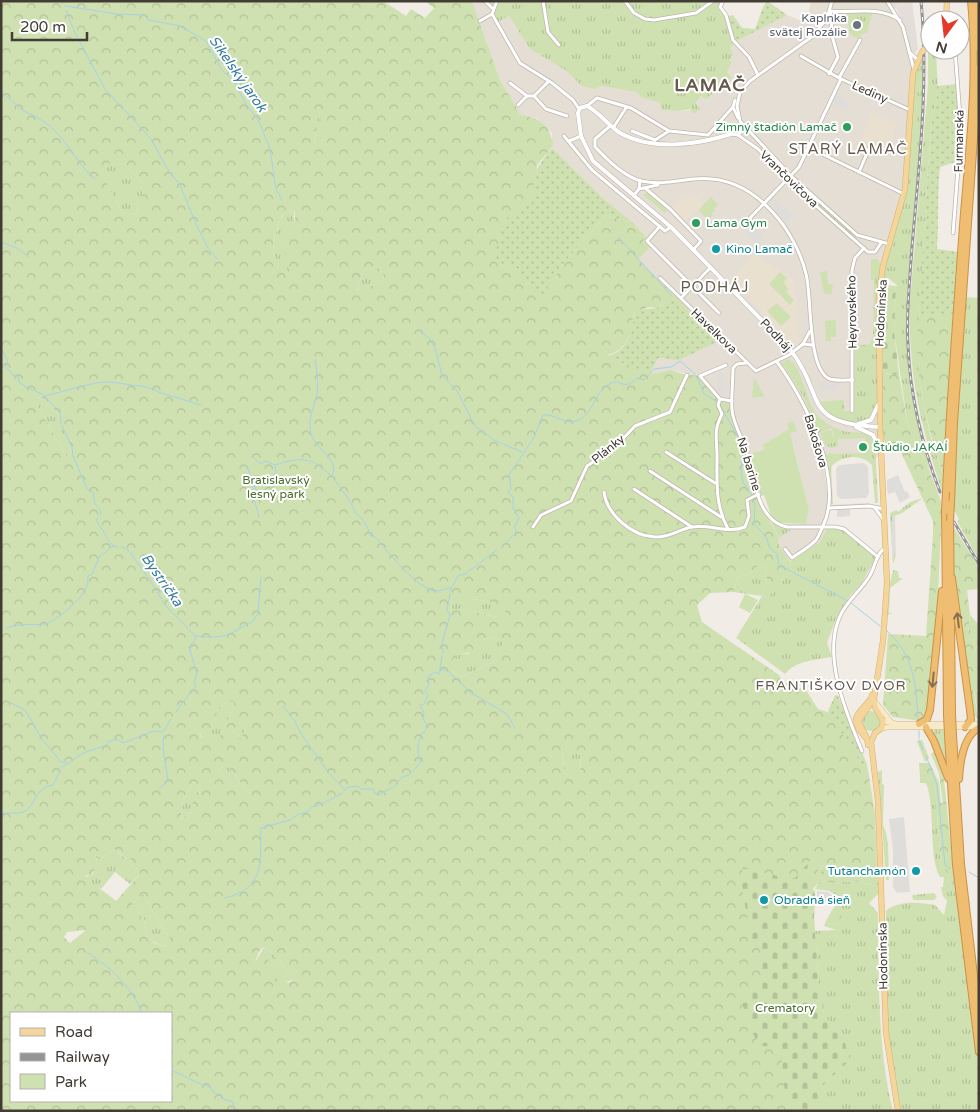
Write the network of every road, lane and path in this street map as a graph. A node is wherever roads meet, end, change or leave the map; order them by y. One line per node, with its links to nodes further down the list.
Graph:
1 (485, 1): 11 (street)
2 (497, 1): 11 (street)
3 (543, 1): 16 (street)
4 (626, 1): 5 (street)
5 (713, 1)
6 (723, 1): 25 (street)
7 (832, 1): 12 (street)
8 (887, 1): 13 (street)
9 (971, 1): 92 (highway)
10 (976, 1): 17 (highway)
11 (492, 11): 14 (street); 29 (street)
12 (830, 11): 13 (street); 26 (street); 27 (street)
13 (900, 20): 18 (street)
14 (480, 21)
15 (860, 40): 28 (street)
16 (559, 45)
17 (979, 49)
18 (908, 52): 20 (street); 21 (street)
19 (801, 56): 26 (street, Lediny)
20 (918, 56): 21 (street); 24 (main road, Hodonínska)
21 (910, 57): 24 (street)
22 (956, 60): 69 (street, Furmanská)
23 (979, 67): 92 (highway)
24 (914, 70): 40 (main road, Hodonínska)
25 (754, 71): 27 (street); 30 (street)
26 (829, 74): 28 (street, Lediny)
27 (758, 75): 30 (street)
28 (840, 79): 40 (street, Lediny); 55 (street)
29 (549, 81): 33 (street); 39 (street)
30 (750, 81): 42 (street)
31 (510, 83): 32 (street)
32 (527, 96): 33 (street); 35 (street)
33 (534, 96): 41 (street)
34 (735, 100): 37 (street)
35 (518, 105)
36 (587, 106): 38 (street); 39 (street); 43 (street)
37 (733, 107): 42 (street, Vrančovičova); 51 (street)
38 (626, 108): 43 (street); 46 (street)
39 (579, 109): 50 (street, Podháj)
40 (911, 110): 63 (main road, Hodonínska)
41 (567, 116)
42 (741, 122): 44 (street, Vrančovičova); 47 (street)
43 (612, 127): 53 (street); 58 (street)
44 (745, 128): 48 (street); 57 (street, Vrančovičova)
45 (632, 131): 53 (street)
46 (669, 131): 51 (street); 53 (street)
47 (731, 134): 48 (street, Vrančovičova); 51 (street)
48 (738, 135): 59 (street, Vrančovičova)
49 (564, 136): 52 (street)
50 (581, 136): 52 (street); 64 (street, Podháj)
51 (708, 137): 53 (street)
52 (569, 141): 67 (street)
53 (654, 142)
54 (871, 144): 56 (street)
55 (808, 147): 56 (street); 57 (street)
56 (859, 172): 63 (street)
57 (791, 176): 59 (street); 70 (street, Vrančovičova)
58 (640, 180): 60 (street); 62 (street)
59 (788, 180): 65 (street); 72 (street, Vrančovičova)
60 (661, 184): 61 (street); 65 (street)
61 (645, 188): 62 (street); 73 (street)
62 (639, 189): 64 (street)
63 (904, 194): 71 (main road, Hodonínska)
64 (634, 195): 68 (street, Podháj)
65 (764, 203): 66 (street); 79 (street)
66 (751, 224)
67 (660, 226): 68 (street); 76 (street)
68 (671, 227): 73 (street, Podháj)
69 (953, 233)
70 (881, 243): 71 (street, Vrančovičova); 72 (street)
71 (889, 245): 90 (main road, Hodonínska)
72 (864, 248): 87 (street, Heyrovského)
73 (694, 249): 74 (street, Podháj)
74 (711, 267): 76 (street); 82 (street, Podháj)
75 (660, 278): 77 (street, Havelkova)
76 (693, 285): 77 (street); 78 (street)
77 (681, 298): 84 (street, Havelkova)
78 (719, 313)
79 (810, 331): 80 (street); 81 (street)
80 (803, 344): 81 (street); 82 (street)
81 (812, 345): 87 (street)
82 (793, 353): 83 (street); 93 (street, Podháj)
83 (777, 362): 84 (street); 103 (street, Bakošova)
84 (746, 363): 88 (street, Na barine)
85 (726, 365): 89 (street, Havelkova)
86 (687, 375): 108 (street, Plánky)
87 (852, 380): 91 (street, Heyrovského)
88 (732, 401): 89 (street); 102 (street, Na barine)
89 (719, 402): 99 (street)
90 (879, 402): 93 (street); 94 (main road, Hodonínska)
91 (852, 411)
92 (951, 423): 95 (highway)
93 (851, 425): 94 (street, Podháj); 96 (street)
94 (880, 427): 96 (main road, Hodonínska)
95 (951, 434): 115 (highway, bridge); 116 (highway, bridge)
96 (880, 450): 105 (main road, Hodonínska)
97 (666, 452): 99 (street)
98 (650, 471): 106 (street)
99 (716, 484): 106 (street)
100 (634, 489): 109 (street)
101 (604, 492): 109 (street)
102 (759, 494): 110 (street, Na barine); 111 (street)
103 (829, 508): 104 (street); 110 (street, Bakošova)
104 (874, 508): 105 (street); 107 (street)
105 (884, 509): 107 (main road, Hodonínska)
106 (721, 517): 111 (street)
107 (885, 521): 112 (main road, Hodonínska)
108 (533, 527)
109 (692, 527): 111 (street)
110 (822, 527): 113 (street, Bakošova); 114 (street, Na barine)
111 (728, 530)
112 (886, 548): 114 (street); 117 (main road, Hodonínska)
113 (785, 549)
114 (878, 556): 131 (street)
115 (950, 565): 120 (highway, one-way to 115); 121 (highway)
116 (945, 582): 121 (highway); 126 (highway, one-way to 126)
117 (873, 699): 118 (main road, Hodonínska); 119 (main road, Hodonínska); 123 (main road); 130 (main road)
118 (867, 710): 119 (main road); 128 (main road, Hodonínska)
119 (877, 710): 122 (main road, Hodonínska)
120 (970, 710): 124 (highway); 125 (highway)
121 (950, 714): 132 (highway, bridge)
122 (884, 721): 123 (main road); 127 (main road)
123 (893, 724): 126 (main road)
124 (967, 725): 125 (main road); 126 (main road)
125 (979, 725): 132 (highway)
126 (919, 726): 127 (main road); 132 (highway)
127 (880, 729): 129 (main road)
128 (865, 732): 129 (main road); 130 (main road, Hodonínska)
129 (875, 733): 133 (main road, Hodonínska)
130 (868, 744): 133 (main road, Hodonínska)
131 (862, 751)
132 (954, 790): 134 (highway); 135 (highway)
133 (878, 801): 136 (main road, Hodonínska)
134 (979, 1018)
135 (979, 1052)
136 (898, 1111)

